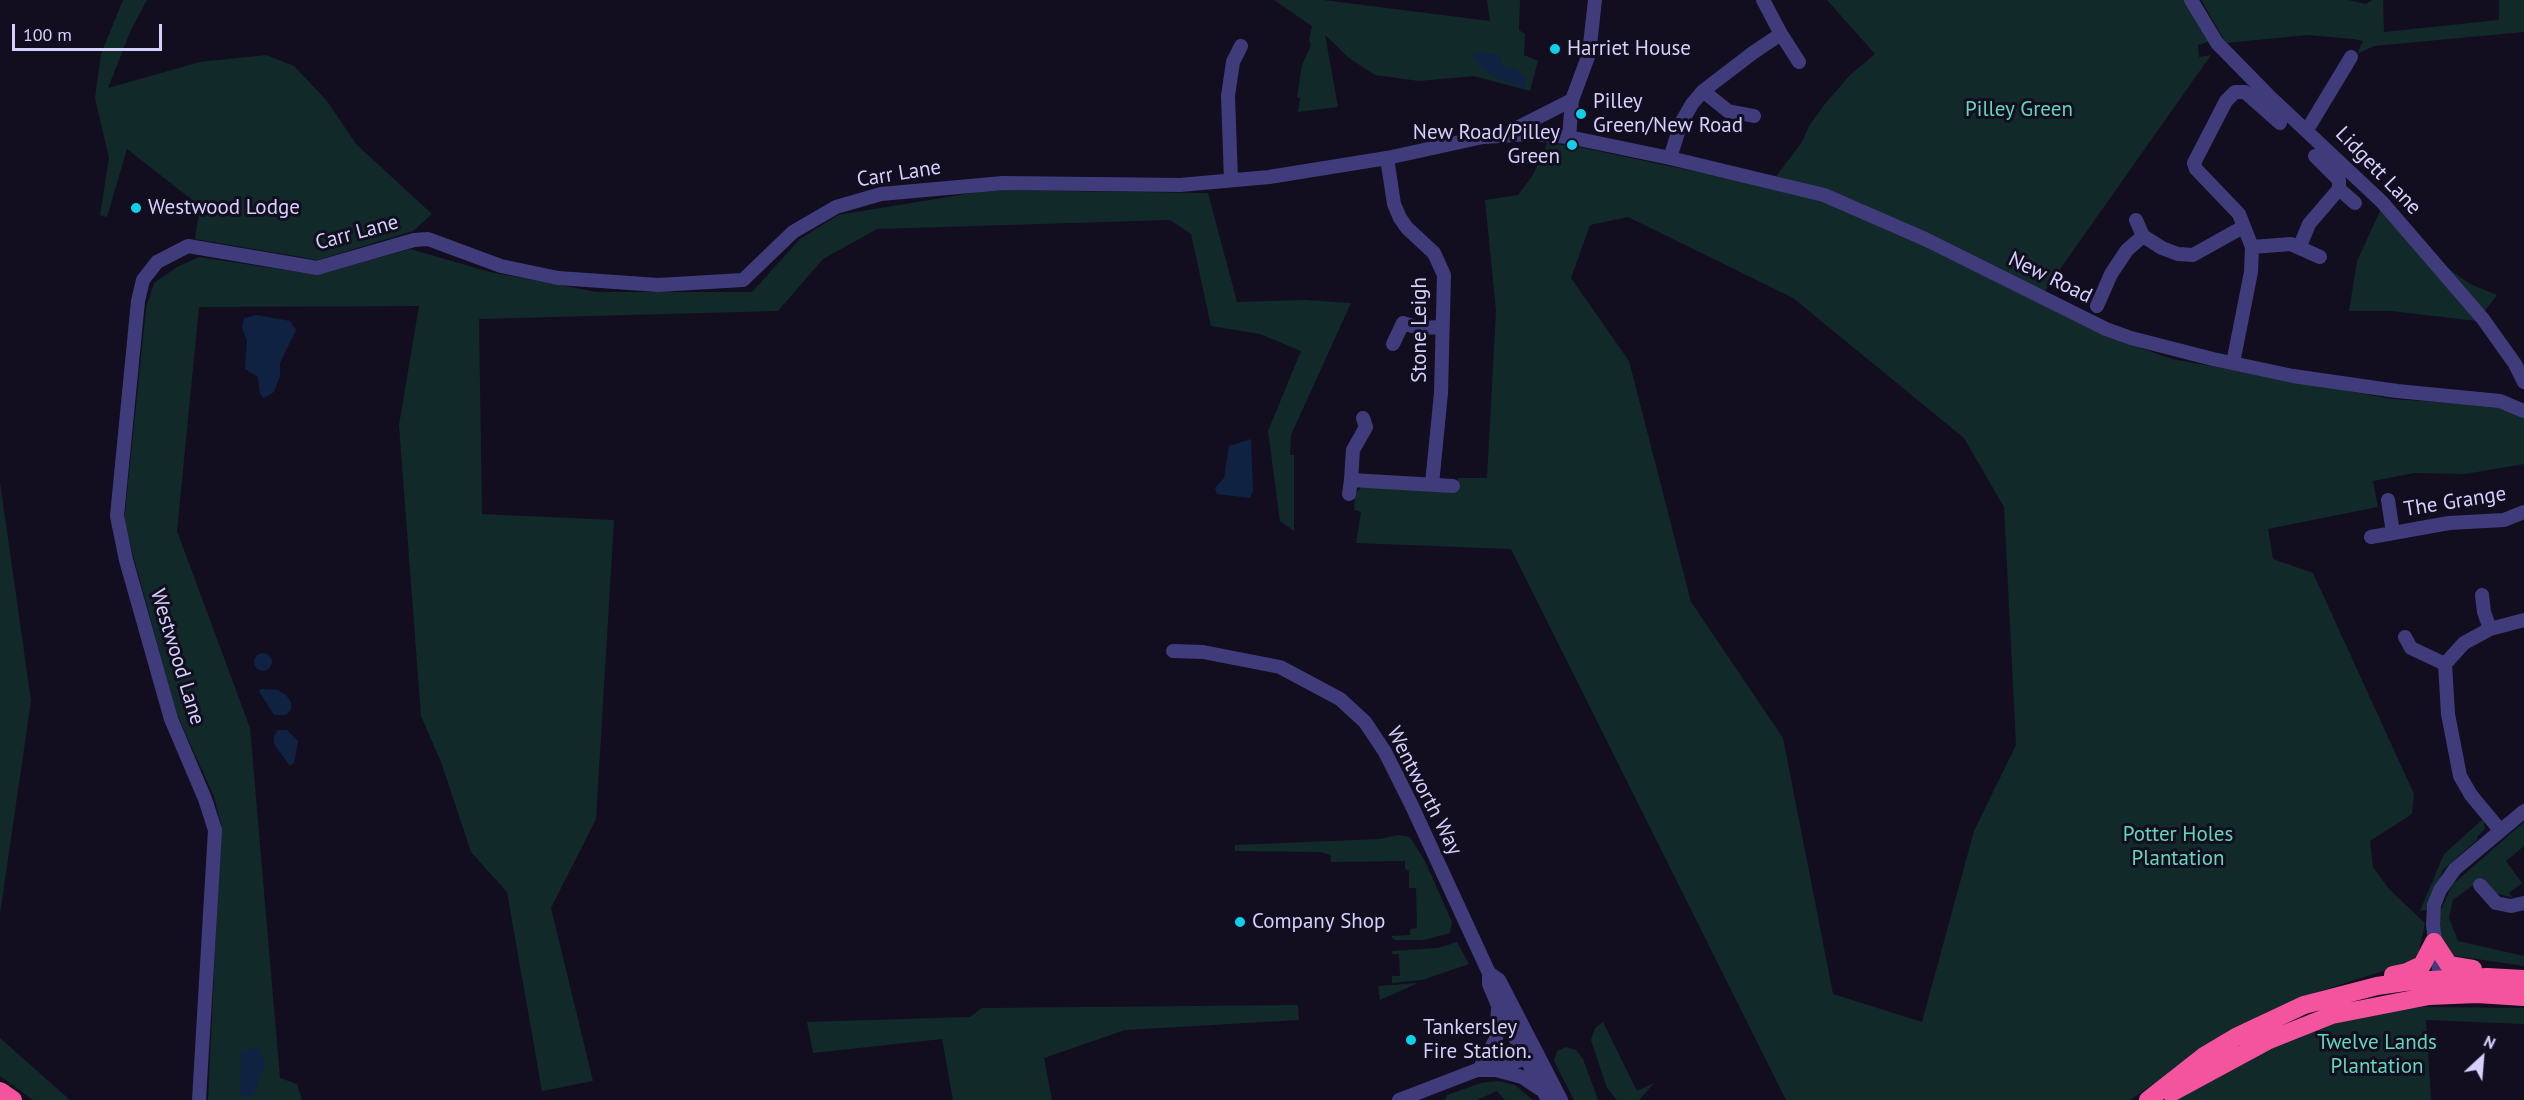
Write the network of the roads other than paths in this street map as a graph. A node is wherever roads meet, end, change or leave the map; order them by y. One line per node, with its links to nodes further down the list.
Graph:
1 (1595, 0): 9 (street)
2 (1763, 0): 4 (street)
3 (2191, 0): 12 (street, Lidgett Lane)
4 (1780, 33): 7 (street); 8 (street)
5 (1241, 46): 18 (street)
6 (2350, 57): 12 (street)
7 (1799, 62)
8 (1703, 91): 10 (street); 17 (street)
9 (1572, 100): 13 (street, Carr Lane); 14 (street)
10 (1754, 116)
11 (2280, 123): 22 (street)
12 (2307, 130): 32 (street, Lidgett Lane)
13 (1507, 133): 14 (street, Carr Lane); 16 (street, Carr Lane)
14 (1569, 137): 17 (street, New Road)
15 (2315, 156): 19 (street)
16 (1388, 158): 18 (street, Carr Lane); 29 (street, Stone Leigh)
17 (1670, 158): 31 (street, New Road)
18 (1231, 180): 24 (street, Carr Lane)
19 (2339, 189): 20 (street); 25 (street)
20 (2355, 203)
21 (2136, 220): 23 (street)
22 (2243, 228): 23 (street); 26 (street)
23 (2143, 236): 28 (street)
24 (188, 246): 65 (street, Westwood Lane)
25 (2300, 246): 26 (street); 27 (street)
26 (2252, 247): 31 (street)
27 (2320, 257)
28 (2097, 306)
29 (1441, 327): 30 (street); 35 (street, Stone Leigh)
30 (1393, 344)
31 (2233, 363): 33 (street, New Road)
32 (2524, 382)
33 (2524, 411)
34 (1364, 418): 35 (street)
35 (1432, 484): 36 (street)
36 (1453, 486)
37 (2388, 500): 39 (street, The Grange)
38 (2524, 512): 39 (street, The Grange)
39 (2393, 533): 40 (street, The Grange)
40 (2371, 537)
41 (2482, 595): 43 (street)
42 (2524, 620): 43 (street)
43 (2490, 629): 46 (street)
44 (2405, 637): 46 (street)
45 (1173, 651): 52 (street, Wentworth Way)
46 (2445, 664): 48 (street)
47 (2524, 811): 48 (street)
48 (2500, 830): 51 (street)
49 (2480, 885): 50 (street)
50 (2524, 903)
51 (2434, 942): 53 (street); 54 (highway); 55 (highway)
52 (1490, 973): 58 (street, Wentworth Way); 59 (street, Wentworth Way)
53 (2440, 978): 54 (highway); 55 (highway); 56 (highway); 57 (highway)
54 (2524, 979)
55 (2345, 994): 68 (highway)
56 (2524, 995): 57 (highway)
57 (2429, 996): 69 (highway)
58 (1497, 1003): 59 (street, Wentworth Way); 60 (street)
59 (1527, 1052): 60 (street); 61 (street); 63 (street, Wentworth Way); 67 (street, Wentworth Way)
60 (1477, 1070): 61 (street); 66 (street)
61 (1496, 1070): 63 (street)
62 (0, 1091): 64 (highway)
63 (1546, 1096)
64 (13, 1100)
65 (199, 1100)
66 (1399, 1100)
67 (1561, 1100)
68 (2148, 1100)
69 (2158, 1100)

